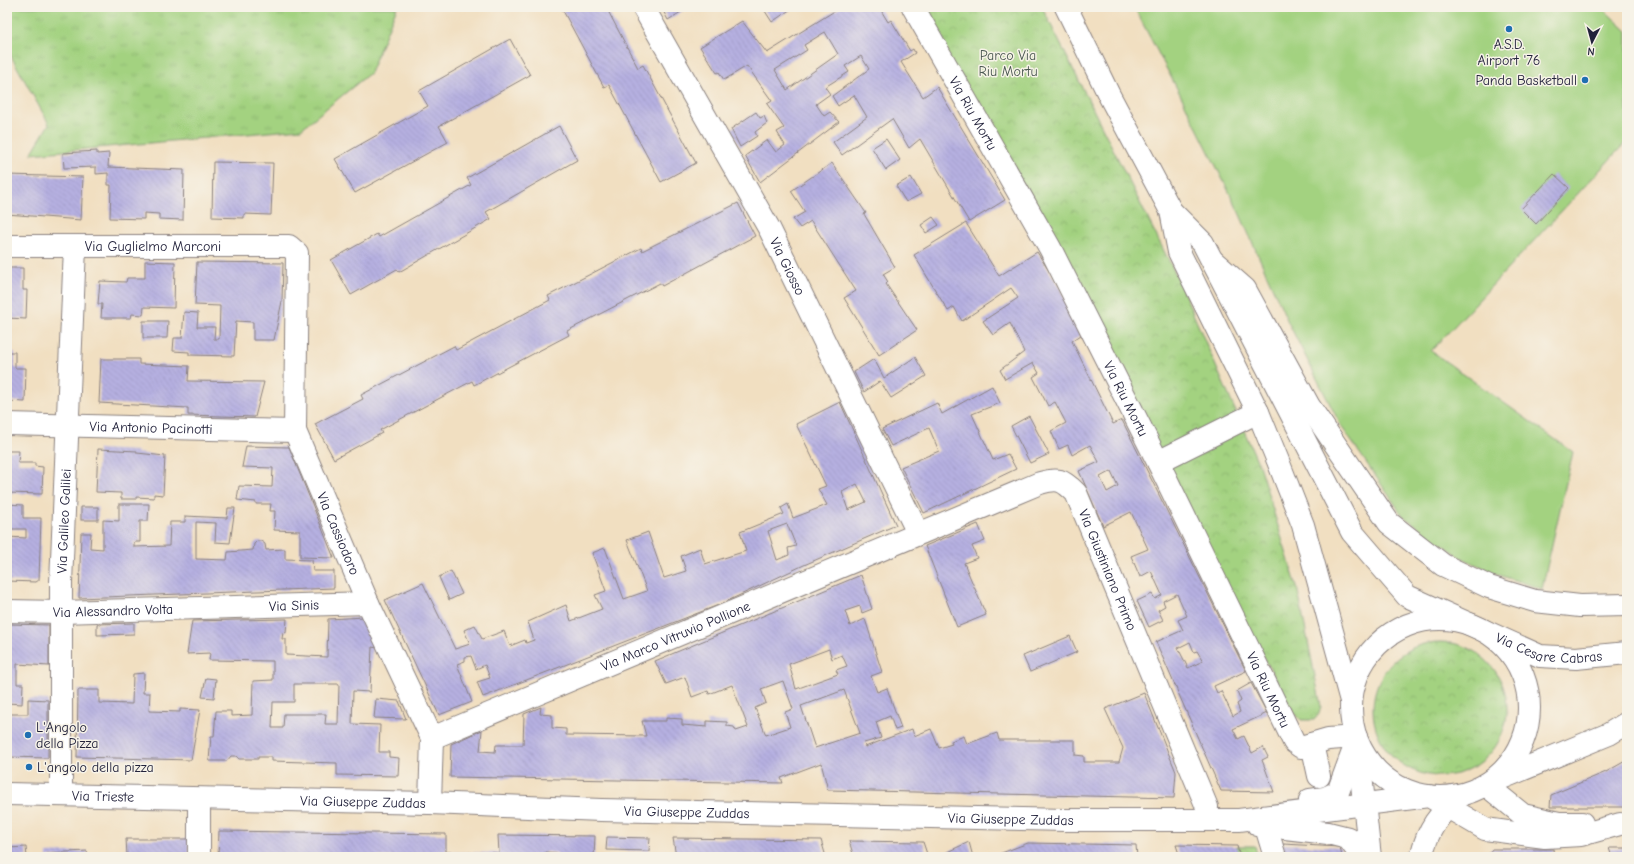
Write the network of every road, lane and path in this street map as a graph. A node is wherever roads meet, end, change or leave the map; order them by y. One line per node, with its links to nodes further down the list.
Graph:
1 (643, 7): 14 (street, Via Giosso)
2 (913, 7): 13 (street, Via Riu Mortu)
3 (1066, 7): 4 (street)
4 (1171, 211): 8 (street); 9 (street)
5 (7, 246): 6 (street, Via Guglielmo Marconi)
6 (75, 247): 7 (street, Via Guglielmo Marconi); 11 (street, Via Galileo Galilei)
7 (297, 252): 12 (street, Via Cassiodoro)
8 (1213, 262): 16 (street); 20 (street)
9 (1258, 412): 13 (street); 22 (street)
10 (7, 424): 11 (street, Via Antonio Pacinotti)
11 (67, 424): 12 (street, Via Antonio Pacinotti); 19 (street, Via Galileo Galilei)
12 (295, 431): 15 (street, Via Cassiodoro)
13 (1158, 462): 26 (street, Via Riu Mortu)
14 (918, 534): 24 (street, Via Marco Vitruvio Pollione); 35 (street, Via Giustiniano Primo)
15 (368, 603): 17 (street, Via Sinis); 24 (street, Via Cassiodoro)
16 (1627, 605)
17 (220, 608): 19 (street, Via Alessandro Volta)
18 (7, 611): 19 (street, Via Alessandro Volta)
19 (61, 612): 30 (street, Via Galileo Galilei)
20 (1473, 626): 21 (street, Via Cesare Cabras); 22 (street); 28 (street)
21 (1627, 653)
22 (1351, 701): 25 (street)
23 (1627, 723): 28 (street)
24 (432, 738): 33 (street, Via Cassiodoro)
25 (1356, 739): 26 (street, Via Riu Mortu); 32 (street); 34 (street); 35 (street, Via Giuseppe Zuddas)
26 (1312, 744): 27 (street)
27 (1319, 776)
28 (1486, 784): 32 (street); 38 (street)
29 (7, 794): 30 (street, Via Trieste)
30 (61, 795): 31 (street, Via Trieste)
31 (200, 799): 33 (street, Via Giuseppe Zuddas); 40 (street)
32 (1446, 799): 34 (street); 38 (street); 44 (street)
33 (430, 803): 36 (street, Via Giuseppe Zuddas)
34 (1365, 805): 37 (street, Via Giuseppe Zuddas); 43 (street)
35 (1207, 807): 36 (street, Via Giuseppe Zuddas)
36 (1174, 819): 37 (street, Via Giuseppe Zuddas)
37 (1239, 820): 39 (street, Via Giuseppe Zuddas)
38 (1624, 824)
39 (1266, 827): 41 (street); 42 (street, Via Giuseppe Zuddas)
40 (199, 857)
41 (1275, 857)
42 (1362, 857)
43 (1370, 857)
44 (1421, 857)

